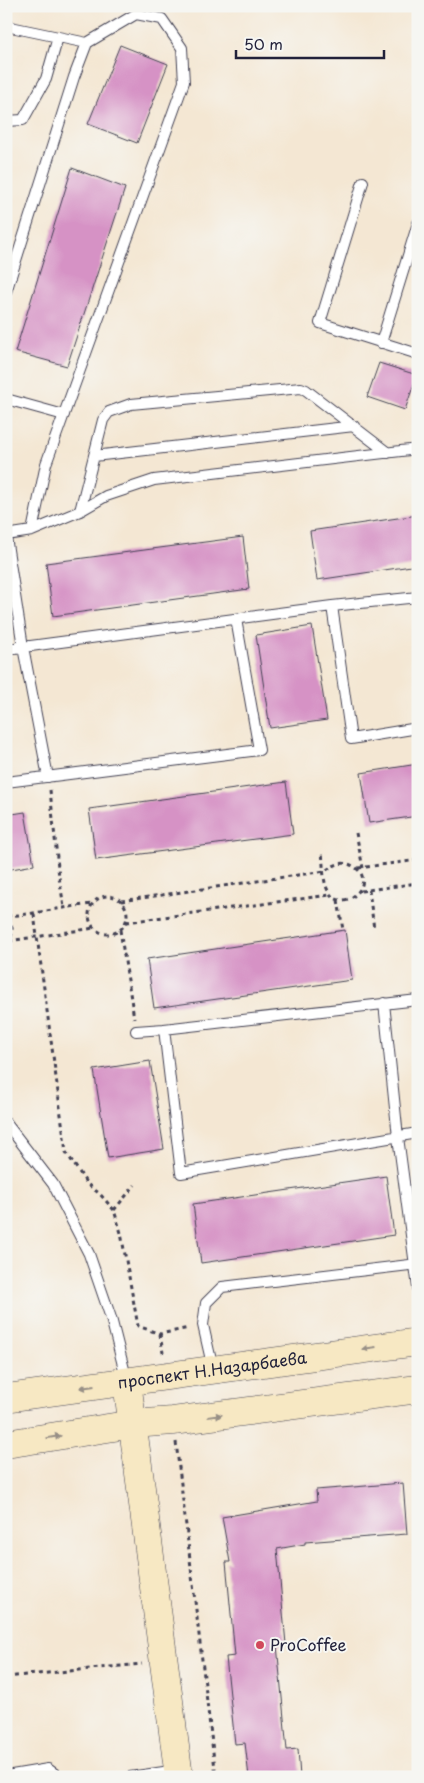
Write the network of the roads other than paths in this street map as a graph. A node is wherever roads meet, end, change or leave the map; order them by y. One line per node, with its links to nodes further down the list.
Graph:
1 (6, 26): 2 (lane)
2 (58, 37): 3 (lane); 4 (lane)
3 (88, 43): 7 (lane); 11 (lane)
4 (6, 121)
5 (363, 182): 8 (lane)
6 (418, 224): 8 (lane)
7 (6, 292)
8 (381, 343): 9 (lane)
9 (418, 354)
10 (6, 399): 11 (lane)
11 (64, 415): 17 (lane)
12 (354, 426): 14 (lane); 15 (lane); 15 (lane)
13 (418, 450): 14 (lane)
14 (388, 453): 16 (lane)
15 (94, 456): 16 (lane)
16 (80, 511): 17 (lane)
17 (32, 530): 18 (lane)
18 (6, 536): 22 (lane)
19 (418, 597): 20 (lane)
20 (332, 606): 21 (lane); 24 (lane)
21 (236, 619): 22 (lane); 25 (lane)
22 (23, 647): 23 (lane); 25 (lane)
23 (6, 649)
24 (418, 728)
25 (48, 777): 26 (lane)
26 (6, 782)
27 (418, 1000): 28 (lane)
28 (384, 1003): 29 (lane); 33 (lane)
29 (164, 1029): 30 (lane); 33 (lane)
30 (136, 1031)
31 (6, 1123): 38 (lane)
32 (418, 1133): 33 (lane)
33 (398, 1137): 34 (lane)
34 (416, 1264): 35 (lane); 37 (lane)
35 (418, 1288)
36 (418, 1342): 37 (main road, проспект Н.Назарбаева, one-way to 37)
37 (213, 1370): 38 (main road, проспект Н.Назарбаева)
38 (127, 1382): 40 (main road, проспект Н.Назарбаева, one-way to 40); 41 (main road)
39 (418, 1389): 41 (main road, one-way to 39)
40 (6, 1398)
41 (133, 1424): 42 (main road, one-way to 41); 43 (main road)
42 (6, 1444)
43 (179, 1774): 46 (lane)
44 (6, 1776): 45 (lane)
45 (56, 1777)
46 (130, 1777)

